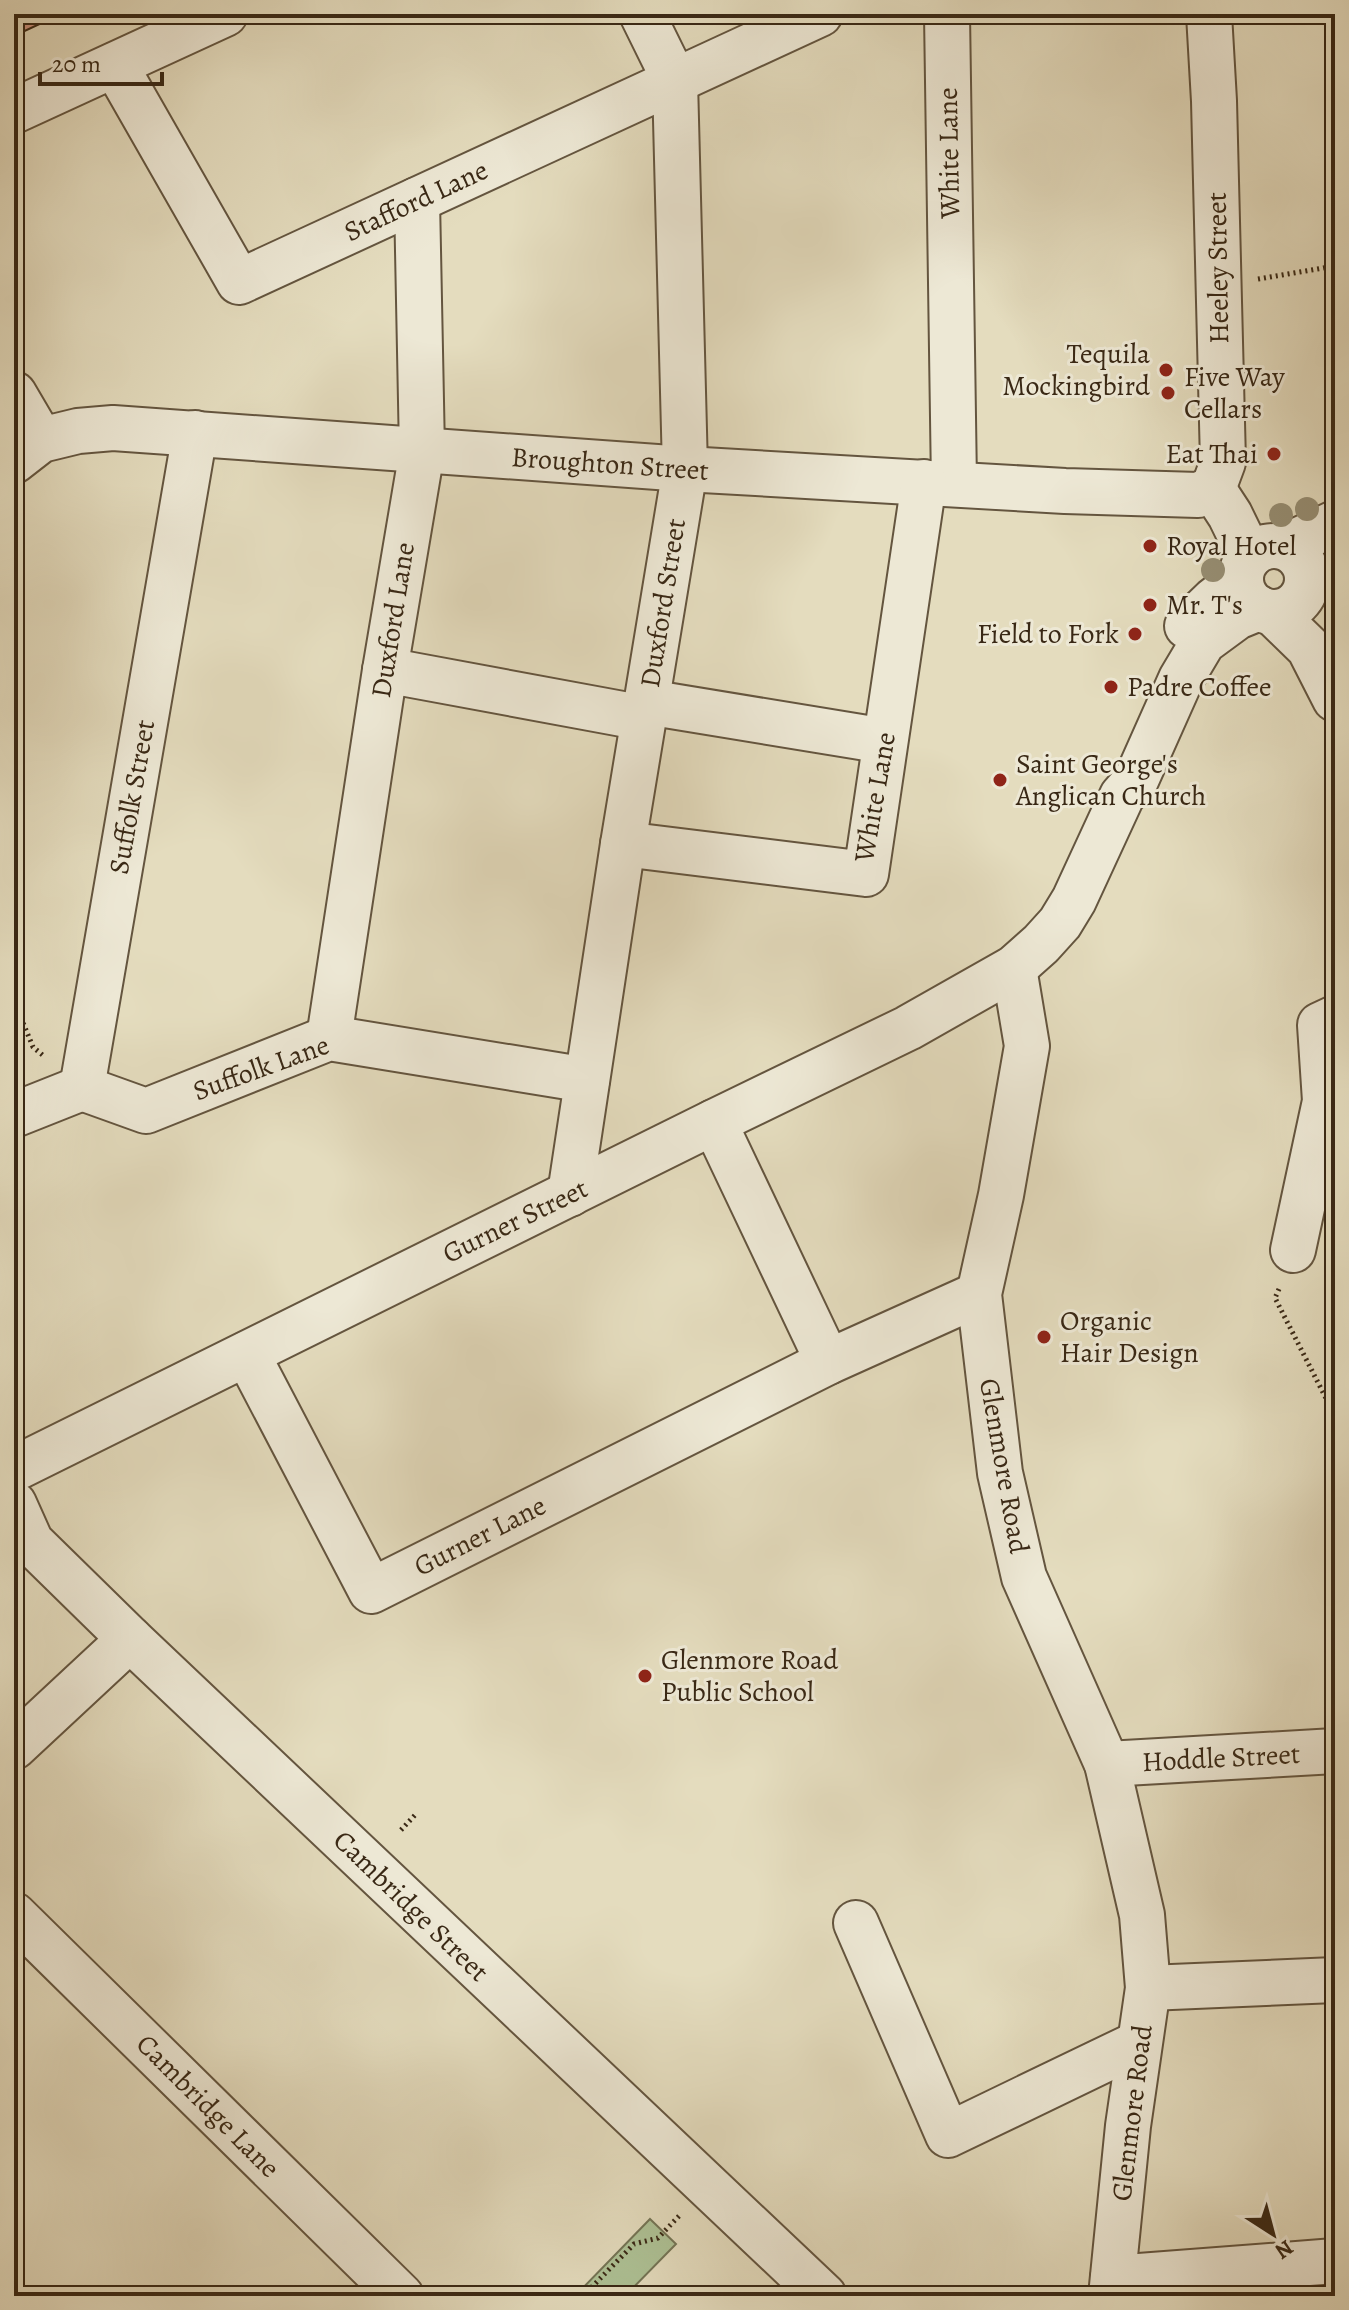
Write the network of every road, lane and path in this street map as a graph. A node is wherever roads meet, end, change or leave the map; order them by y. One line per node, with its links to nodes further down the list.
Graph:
1 (225, 14): 6 (street)
2 (642, 14): 7 (street, Duxford Street)
3 (820, 14): 7 (street, Stafford Lane)
4 (947, 14): 17 (street, White Lane)
5 (1209, 14): 11 (street, Heeley Street)
6 (115, 65): 8 (street); 9 (street, Stafford Lane)
7 (675, 81): 9 (street, Stafford Lane); 16 (street, Duxford Street)
8 (14, 111)
9 (417, 200): 15 (street, Duxford Lane)
10 (1335, 266): 11 (path)
11 (1218, 285): 18 (street, Heeley Street)
12 (14, 394): 14 (street)
13 (195, 433): 14 (street, Broughton Street); 15 (street, Broughton Street); 30 (street, Suffolk Street)
14 (28, 450)
15 (422, 451): 16 (street, Broughton Street); 21 (street, Duxford Lane)
16 (685, 469): 17 (street, Broughton Street); 23 (street, Duxford Street)
17 (939, 483): 18 (street, Broughton Street); 24 (street, White Lane)
18 (1221, 502): 20 (street)
19 (1335, 523): 20 (street)
20 (1281, 575): 22 (street); 26 (street)
21 (385, 670): 23 (street); 28 (street, Duxford Lane)
22 (1335, 699)
23 (645, 710): 24 (street); 25 (street, Duxford Street)
24 (885, 741): 25 (street, White Lane)
25 (623, 844): 29 (street, Duxford Street)
26 (1014, 968): 32 (street, Gurner Street); 35 (street, Glenmore Road)
27 (1335, 1018): 34 (street)
28 (329, 1038): 29 (street, Suffolk Lane); 30 (street, Suffolk Lane)
29 (587, 1080): 33 (street, Duxford Street)
30 (82, 1088): 31 (street)
31 (14, 1115)
32 (714, 1122): 33 (street, Gurner Street); 38 (street)
33 (570, 1194): 37 (street, Gurner Street)
34 (1293, 1250)
35 (979, 1294): 38 (street, Gurner Lane); 45 (street, Glenmore Road)
36 (1275, 1298): 39 (path)
37 (247, 1354): 38 (street, Gurner Lane); 40 (street, Gurner Street)
38 (828, 1362)
39 (1335, 1416)
40 (14, 1469)
41 (14, 1504): 42 (street, Cambridge Street)
42 (130, 1639): 43 (street); 53 (street, Cambridge Street)
43 (14, 1747)
44 (1335, 1751): 45 (street, Hoddle Street)
45 (1107, 1764): 51 (street, Glenmore Road)
46 (416, 1814): 47 (path)
47 (401, 1830)
48 (14, 1915): 56 (street, Cambridge Lane)
49 (856, 1923): 52 (street)
50 (1335, 1980): 51 (street)
51 (1148, 1988): 52 (street, Glenmore Road)
52 (1139, 2043): 55 (street, Glenmore Road)
53 (708, 2187): 57 (path); 58 (street, Cambridge Street)
54 (1335, 2261): 55 (street)
55 (1112, 2287)
56 (401, 2296)
57 (583, 2296)
58 (824, 2296)

